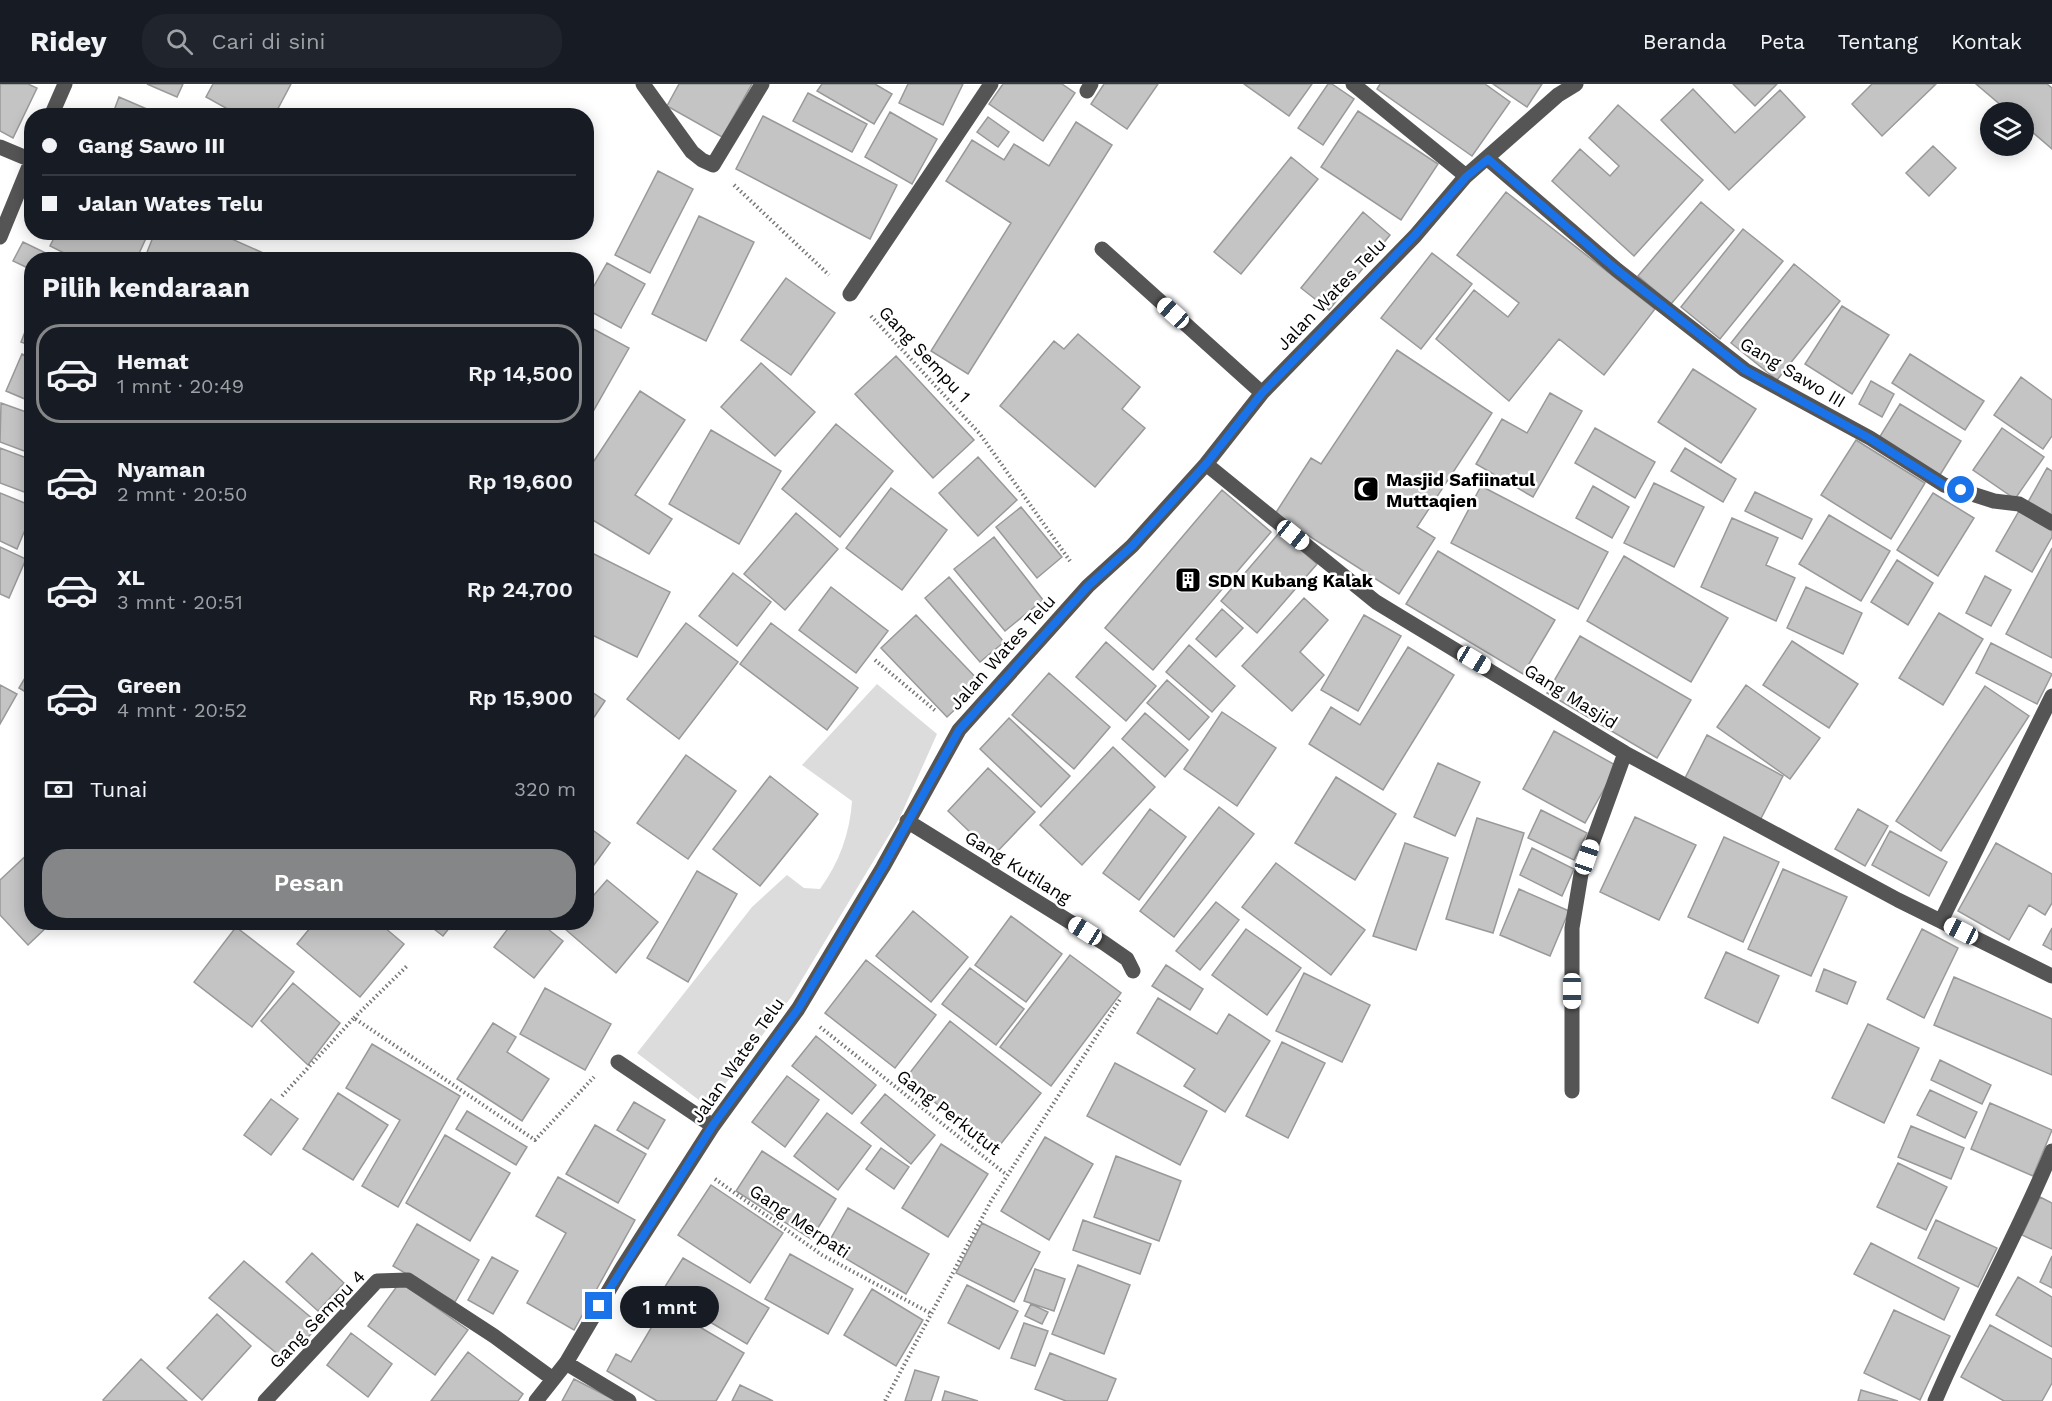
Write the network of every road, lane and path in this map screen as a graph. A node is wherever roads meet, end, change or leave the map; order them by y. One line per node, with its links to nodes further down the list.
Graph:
1 (65, 84): 7 (street)
2 (644, 84): 11 (street)
3 (762, 84): 11 (street)
4 (991, 84): 16 (street)
5 (1353, 84): 13 (street)
6 (1576, 84): 10 (street, Jalan Wates Telu)
7 (54, 108)
8 (0, 147): 9 (street)
9 (24, 156)
10 (1488, 159): 13 (street, Jalan Wates Telu); 19 (street, Gang Sawo III)
11 (713, 165): 16 (path, Gang Sempu 1)
12 (24, 177): 14 (street)
13 (1466, 177): 17 (street, Jalan Wates Telu)
14 (0, 237)
15 (1102, 249): 17 (street)
16 (850, 294): 20 (path, Gang Sempu 1)
17 (1262, 393): 18 (street, Jalan Wates Telu)
18 (1206, 464): 20 (street, Jalan Wates Telu); 24 (street, Gang Masjid)
19 (2052, 523)
20 (1088, 586): 23 (street, Jalan Wates Telu)
21 (875, 660): 23 (path)
22 (2052, 696): 26 (street)
23 (959, 730): 25 (street, Jalan Wates Telu)
24 (1625, 753): 26 (street, Gang Masjid); 33 (street)
25 (907, 821): 28 (street, Gang Kutilang); 30 (street, Jalan Wates Telu)
26 (1941, 921): 29 (street, Gang Masjid)
27 (408, 965): 31 (path)
28 (1133, 971): 38 (path, Gang Perkutut)
29 (2052, 976)
30 (798, 1009): 35 (street, Jalan Wates Telu); 38 (path, Gang Perkutut)
31 (354, 1018): 32 (path); 34 (path)
32 (618, 1062): 35 (street)
33 (1572, 1091)
34 (282, 1096)
35 (713, 1125): 37 (street, Jalan Wates Telu)
36 (2052, 1150): 46 (street)
37 (691, 1161): 39 (path, Gang Merpati); 40 (street, Jalan Wates Telu)
38 (1007, 1176): 39 (path)
39 (930, 1313): 45 (path)
40 (566, 1363): 41 (street, Jalan Wates Telu); 44 (street)
41 (553, 1379): 42 (street, Gang Sempu 4); 43 (street, Jalan Wates Telu)
42 (265, 1401)
43 (536, 1401)
44 (629, 1401)
45 (885, 1401)
46 (1935, 1401)

